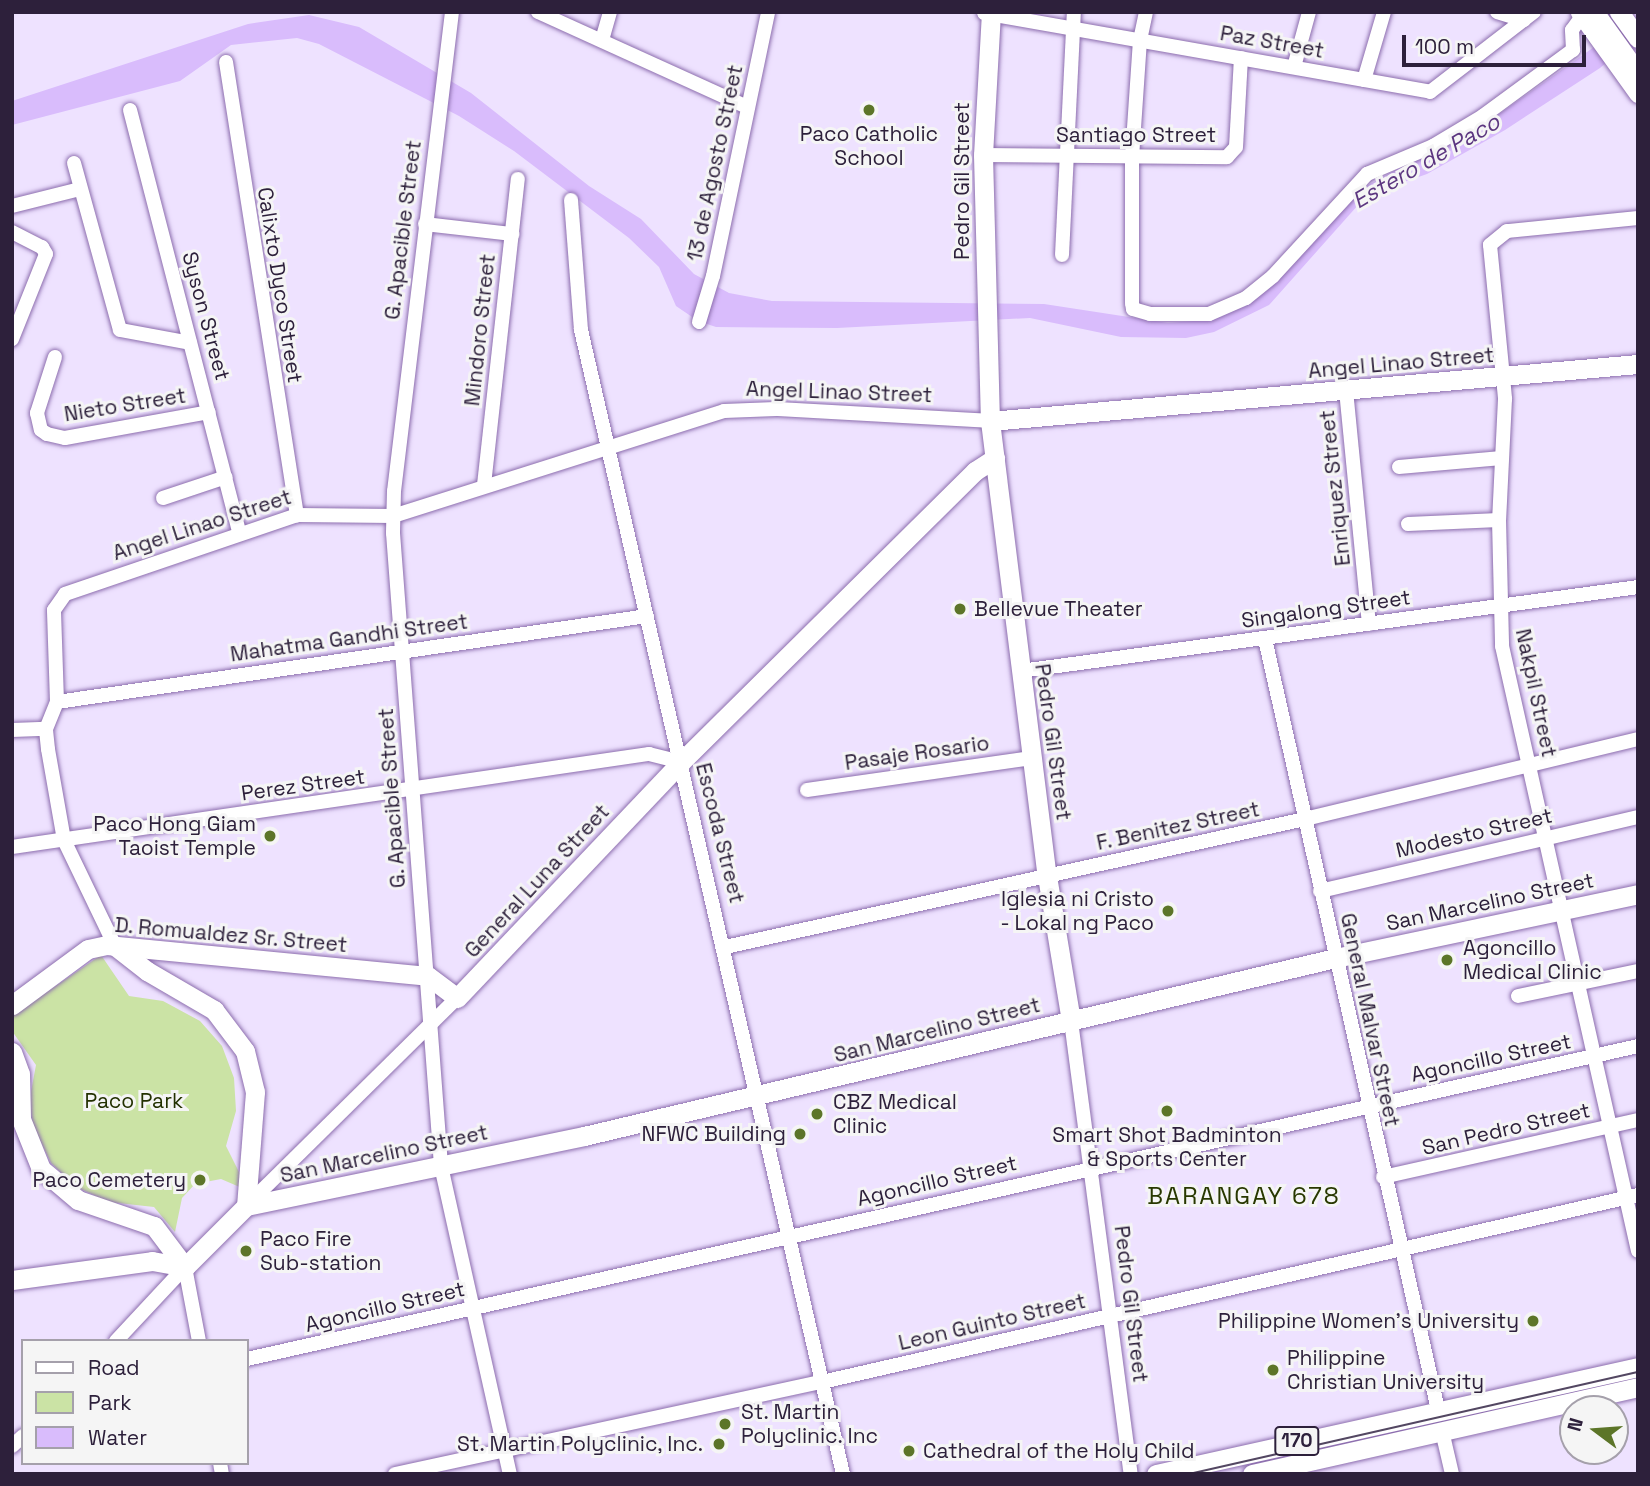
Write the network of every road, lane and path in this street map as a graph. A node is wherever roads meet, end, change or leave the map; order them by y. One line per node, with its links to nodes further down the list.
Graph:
1 (452, 12): 37 (street, G. Apacible Street)
2 (538, 12): 17 (street)
3 (610, 12): 17 (street)
4 (768, 12): 26 (street, 13 de Agosto Street)
5 (1074, 12): 15 (street)
6 (1146, 12): 18 (street)
7 (1309, 12): 22 (street)
8 (1384, 12): 24 (street)
9 (1497, 12): 13 (street)
10 (1607, 12): 19 (highway)
11 (1619, 12): 16 (main road)
12 (988, 13): 15 (street, Paz Street); 28 (main road, Pedro Gil Street)
13 (1529, 16): 24 (street, Paz Street)
14 (1586, 17): 23 (highway); 25 (main road); 30 (street)
15 (1071, 27): 18 (street, Paz Street); 29 (street)
16 (1638, 38)
17 (602, 40): 26 (street)
18 (1140, 40): 20 (street, Paz Street); 30 (street)
19 (1638, 55)
20 (1241, 58): 22 (street, Paz Street); 30 (street, Santiago Street)
21 (226, 62): 57 (street, Calixto Dyco Street)
22 (1294, 67): 24 (street, Paz Street)
23 (1638, 75)
24 (1364, 80)
25 (1638, 93)
26 (747, 107): 41 (street, 13 de Agosto Street)
27 (130, 110): 43 (street, Syson Street)
28 (983, 155): 29 (street, Santiago Street); 49 (main road, Pedro Gil Street)
29 (1065, 156): 30 (street, Santiago Street); 40 (street)
30 (1132, 158)
31 (74, 163): 33 (street)
32 (518, 178): 39 (street, Mindoro Street)
33 (80, 189): 35 (street); 43 (street)
34 (571, 200): 50 (street, Escoda Street)
35 (12, 206)
36 (1638, 218): 46 (street, Nakpil Street)
37 (425, 224): 39 (street); 58 (street, G. Apacible Street)
38 (12, 232): 42 (street)
39 (512, 234): 55 (street, Mindoro Street)
40 (1062, 255)
41 (699, 322)
42 (12, 339)
43 (190, 343): 48 (street, Syson Street)
44 (55, 357): 48 (street, Nieto Street)
45 (1638, 364): 46 (main road, Angel Linao Street)
46 (1500, 377): 47 (main road, Angel Linao Street); 51 (street, Nakpil Street)
47 (1346, 390): 49 (main road, Angel Linao Street); 65 (street, Enriquez Street)
48 (209, 412): 54 (street, Syson Street)
49 (990, 421): 50 (street, Angel Linao Street); 52 (main road, Pedro Gil Street)
50 (608, 446): 55 (street, Angel Linao Street); 64 (street, Escoda Street)
51 (1502, 457): 53 (street); 59 (street, Nakpil Street)
52 (995, 458): 68 (main road, Pedro Gil Street); 74 (main road, General Luna Street)
53 (1399, 467)
54 (226, 477): 56 (street); 61 (street, Syson Street)
55 (484, 485): 58 (street, Angel Linao Street)
56 (163, 498)
57 (297, 514): 58 (street, Angel Linao Street); 61 (street, Angel Linao Street)
58 (393, 516): 67 (street, G. Apacible Street)
59 (1499, 520): 60 (street); 63 (street, Nakpil Street)
60 (1408, 524)
61 (240, 534): 69 (street, Angel Linao Street)
62 (1638, 587): 63 (street, Singalong Street)
63 (1498, 607): 65 (street, Singalong Street); 75 (street, Nakpil Street)
64 (647, 616): 67 (street, Mahatma Gandhi Street); 74 (street, Escoda Street)
65 (1369, 624): 66 (street, Singalong Street)
66 (1265, 639): 68 (street, Singalong Street); 79 (street, General Malvar Street)
67 (402, 651): 69 (street, Mahatma Gandhi Street); 77 (street, G. Apacible Street)
68 (1021, 671): 73 (main road, Pedro Gil Street)
69 (57, 702): 70 (street)
70 (46, 729): 71 (street); 81 (street)
71 (12, 730)
72 (1638, 739): 75 (street, F. Benitez Street)
73 (1032, 758): 76 (street, Pasaje Rosario); 83 (main road, Pedro Gil Street)
74 (681, 762): 77 (street, Perez Street); 88 (street, Escoda Street); 94 (main road, General Luna Street)
75 (1530, 763): 79 (street, F. Benitez Street); 80 (street, Nakpil Street)
76 (807, 790)
77 (412, 791): 81 (street, Perez Street); 91 (street, G. Apacible Street)
78 (1638, 817): 80 (street, Modesto Street)
79 (1304, 820): 83 (street, F. Benitez Street); 84 (street, General Malvar Street)
80 (1545, 838): 84 (street, Modesto Street); 86 (street, Nakpil Street)
81 (64, 840): 82 (street, Perez Street); 87 (street)
82 (12, 847)
83 (1047, 876): 88 (street, F. Benitez Street); 96 (main road, Pedro Gil Street)
84 (1320, 891): 89 (street, General Malvar Street)
85 (1638, 894): 86 (main road, San Marcelino Street)
86 (1562, 910): 89 (main road, San Marcelino Street); 92 (street, Nakpil Street)
87 (116, 946): 91 (main road, D. Romualdez Sr. Street); 95 (main road, D. Romualdez Sr. Street); 109 (main road)
88 (725, 947): 101 (street, Escoda Street)
89 (1335, 958): 96 (main road, San Marcelino Street); 102 (street, General Malvar Street)
90 (1638, 971): 92 (street)
91 (428, 976): 94 (main road); 97 (street, G. Apacible Street)
92 (1578, 984): 93 (street); 100 (street, Nakpil Street)
93 (1518, 996)
94 (457, 998): 97 (street, General Luna Street)
95 (12, 1005)
96 (1072, 1021): 101 (main road, San Marcelino Street); 106 (street, Pedro Gil Street)
97 (431, 1025): 105 (street, G. Apacible Street); 109 (street, General Luna Street)
98 (1638, 1046): 100 (street, Agoncillo Street)
99 (12, 1052): 113 (main road)
100 (1594, 1057): 102 (street, Agoncillo Street); 104 (street, Nakpil Street)
101 (757, 1096): 105 (main road, San Marcelino Street); 110 (street, Escoda Street)
102 (1368, 1106): 106 (street, Agoncillo Street); 107 (street, General Malvar Street)
103 (1638, 1121): 104 (street, San Pedro Street)
104 (1610, 1127): 107 (street, San Pedro Street); 108 (street, Nakpil Street)
105 (441, 1166): 109 (main road, San Marcelino Street); 115 (street, G. Apacible Street)
106 (1090, 1167): 110 (street, Agoncillo Street); 116 (street, Pedro Gil Street)
107 (1383, 1177): 111 (street, General Malvar Street)
108 (1632, 1196): 111 (street, Leon Guinto Street); 112 (street, Nakpil Street)
109 (246, 1206): 113 (main road, General Luna Street)
110 (789, 1237): 115 (street, Agoncillo Street); 121 (street, Escoda Street)
111 (1399, 1251): 116 (street, Leon Guinto Street); 123 (street, General Malvar Street)
112 (1638, 1251)
113 (185, 1267): 114 (main road); 117 (street, General Luna Street); 118 (street)
114 (12, 1280)
115 (471, 1309): 119 (street, Agoncillo Street); 125 (street, G. Apacible Street)
116 (1109, 1317): 121 (street, Leon Guinto Street); 129 (street, Pedro Gil Street)
117 (118, 1339)
118 (199, 1339)
119 (248, 1359)
120 (1638, 1367): 123 (main road, 170)
121 (822, 1382): 125 (street, Leon Guinto Street); 128 (street, Escoda Street)
122 (1638, 1387): 124 (main road, 170)
123 (1438, 1410): 130 (main road, 170)
124 (1442, 1431): 131 (main road, 170); 132 (street)
125 (505, 1449): 126 (street, Leon Guinto Street); 127 (street, G. Apacible Street)
126 (395, 1474)
127 (510, 1474)
128 (843, 1474)
129 (1131, 1474)
130 (1156, 1474)
131 (1252, 1474)
132 (1452, 1474)

